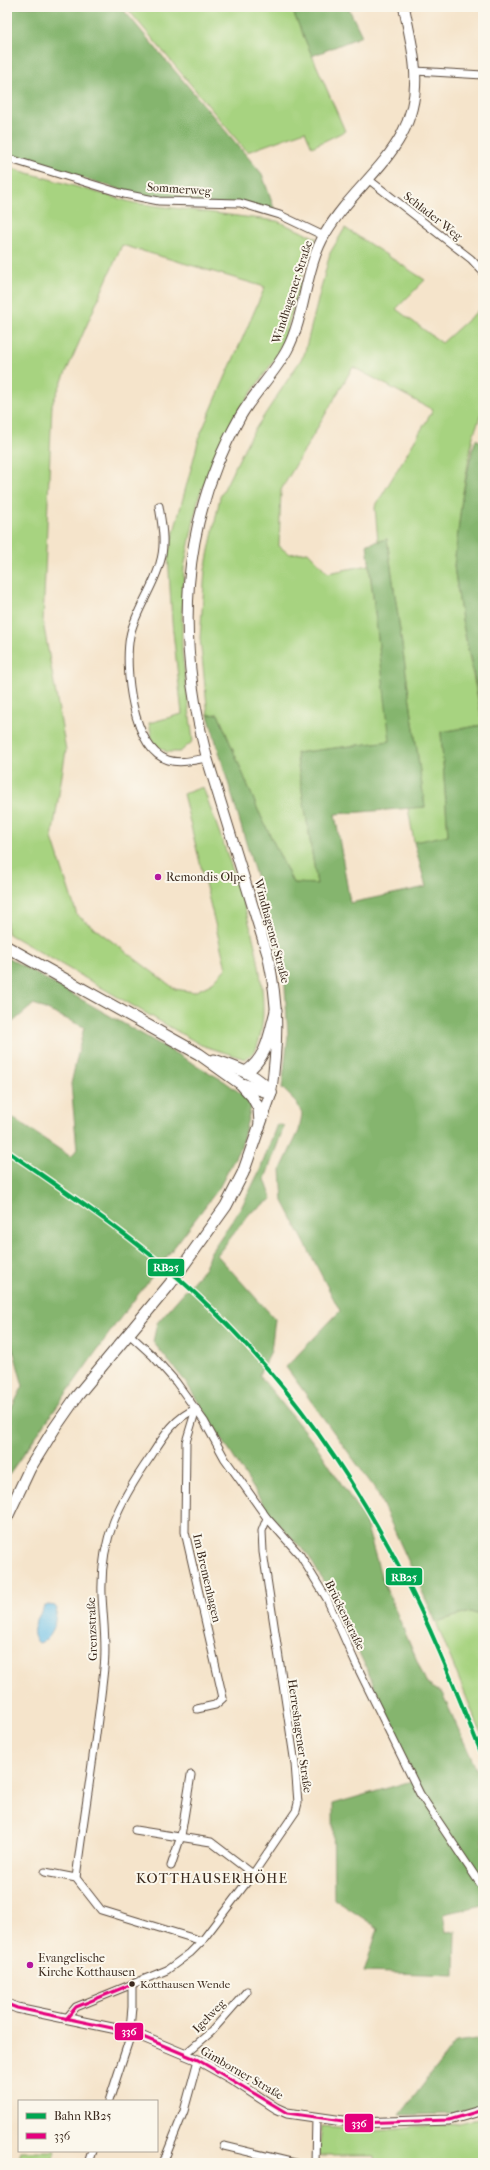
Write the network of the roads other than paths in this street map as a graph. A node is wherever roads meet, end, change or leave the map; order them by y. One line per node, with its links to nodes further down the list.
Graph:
1 (404, 7): 2 (main road, Windhagener Straße)
2 (415, 71): 3 (street); 5 (main road, Windhagener Straße)
3 (483, 75)
4 (7, 158): 6 (street, Sommerweg)
5 (368, 179): 6 (main road, Windhagener Straße); 7 (street, Schlader Weg)
6 (324, 236): 9 (main road, Windhagener Straße)
7 (483, 272)
8 (159, 506): 9 (street)
9 (207, 758): 11 (main road, Windhagener Straße)
10 (7, 947): 12 (main road)
11 (276, 1011): 13 (main road); 15 (main road, Windhagener Straße)
12 (199, 1054): 13 (main road); 14 (main road)
13 (246, 1072): 15 (main road)
14 (241, 1084): 15 (main road); 16 (main road)
15 (271, 1093): 16 (main road)
16 (258, 1135): 17 (main road)
17 (129, 1334): 18 (street, Brückenstraße); 19 (main road)
18 (196, 1409): 20 (street, Brückenstraße); 21 (street, Im Bremenhagen); 28 (street, Grenzstraße)
19 (7, 1517)
20 (267, 1518): 27 (street, Herreshagener Straße); 29 (street, Brückenstraße)
21 (197, 1709)
22 (191, 1775): 24 (street)
23 (135, 1830): 24 (street)
24 (181, 1836): 25 (street); 27 (street)
25 (171, 1866)
26 (44, 1872): 28 (street)
27 (253, 1874): 30 (street, Herreshagener Straße)
28 (76, 1878): 30 (street)
29 (483, 1888)
30 (202, 1941): 31 (street, Herreshagener Straße)
31 (132, 1984): 36 (street, Herreshagener Straße); 37 (street)
32 (247, 1991): 38 (street, Igelweg)
33 (7, 2004): 35 (street, Gimborner Straße)
34 (7, 2008): 35 (street, Gimborner Straße)
35 (17, 2008): 36 (street, Gimborner Straße)
36 (66, 2019): 37 (street, Gimborner Straße)
37 (131, 2032): 38 (street, Gimborner Straße); 40 (street)
38 (184, 2054): 39 (street, Gimborner Straße)
39 (198, 2060): 42 (street, Gimborner Straße); 46 (street)
40 (109, 2100)
41 (483, 2110): 42 (street, Gimborner Straße)
42 (316, 2118): 48 (street)
43 (224, 2146): 47 (street)
44 (92, 2152): 45 (street)
45 (88, 2163)
46 (163, 2163)
47 (295, 2163)
48 (315, 2163)

